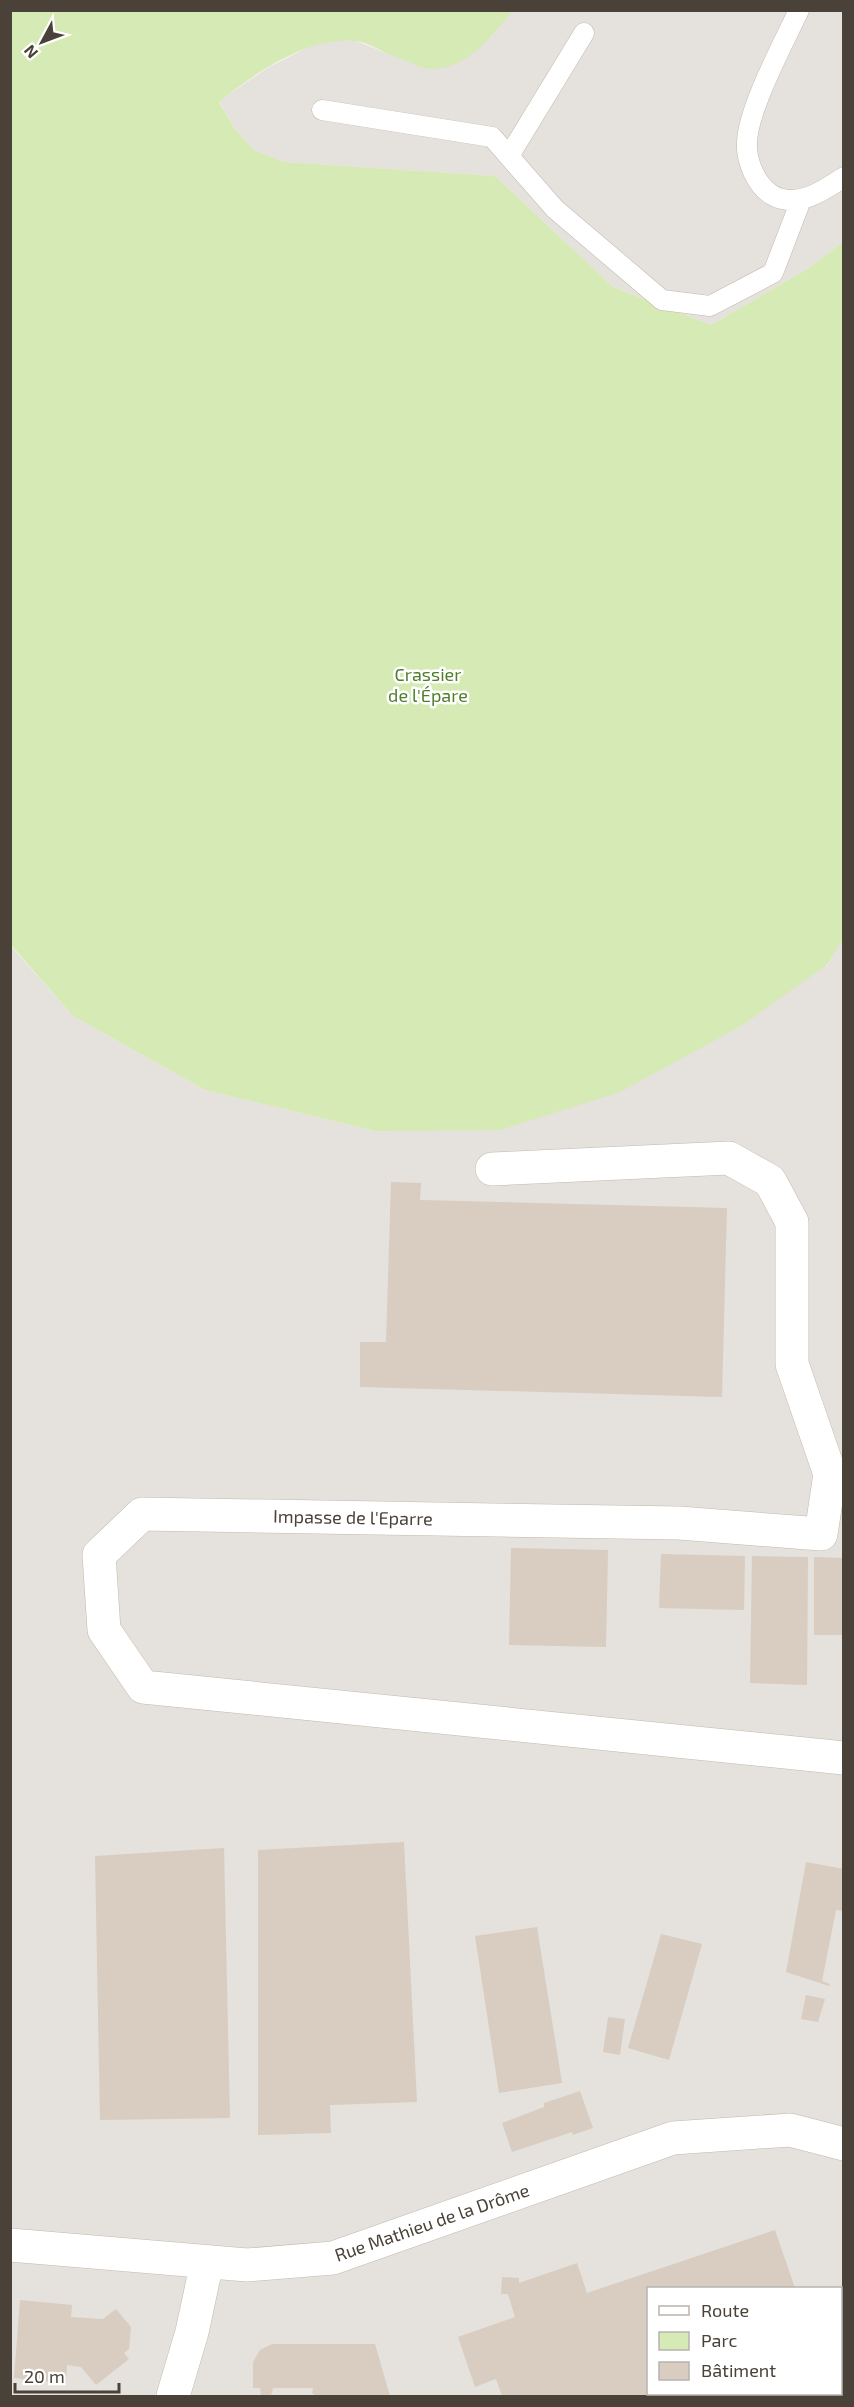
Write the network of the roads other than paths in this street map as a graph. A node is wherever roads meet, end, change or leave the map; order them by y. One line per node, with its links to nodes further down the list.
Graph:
1 (799, 10): 6 (lane)
2 (584, 33): 4 (lane)
3 (322, 110): 4 (lane)
4 (509, 156): 6 (lane)
5 (843, 177): 6 (lane)
6 (801, 200)
7 (492, 1169): 8 (street, Impasse de l'Eparre)
8 (843, 1758)
9 (843, 2144): 11 (street, Rue Mathieu de la Drôme)
10 (10, 2245): 11 (street, Rue Mathieu de la Drôme)
11 (207, 2262): 12 (street)
12 (172, 2397)

